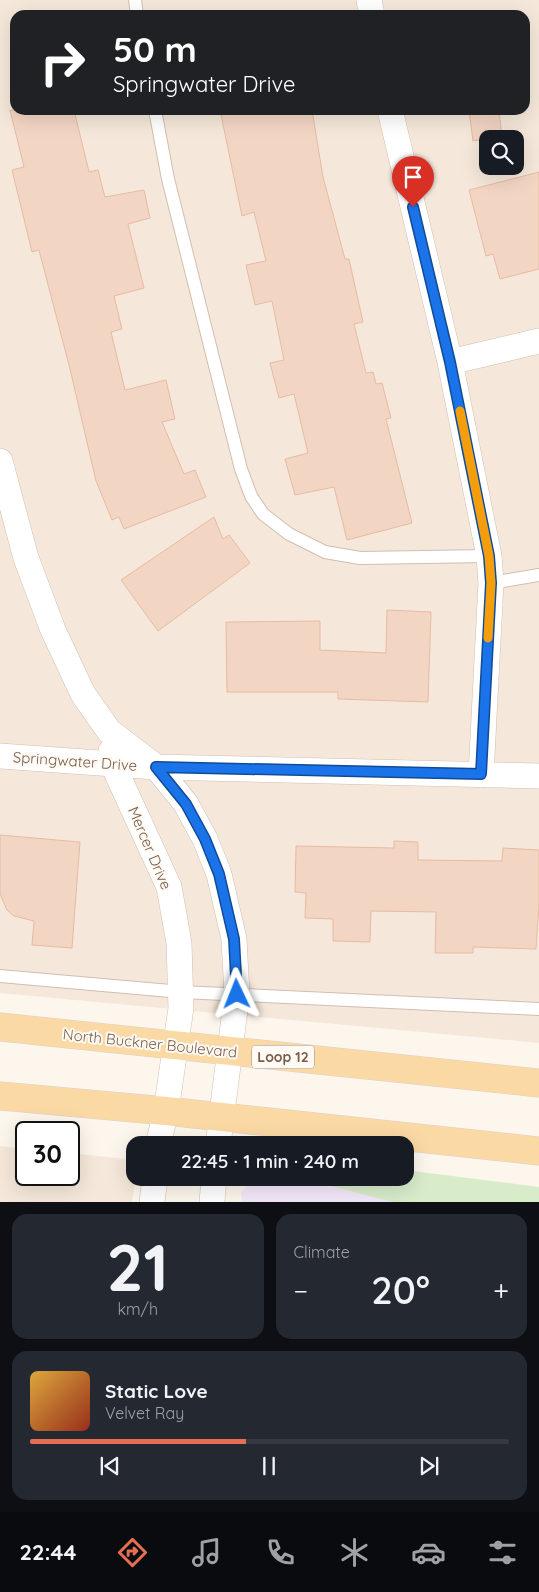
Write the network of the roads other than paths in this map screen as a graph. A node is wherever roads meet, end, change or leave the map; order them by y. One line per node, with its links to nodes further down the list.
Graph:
1 (156, 115): 6 (lane)
2 (391, 115): 4 (street)
3 (539, 341): 4 (street)
4 (450, 362): 6 (street)
5 (0, 461): 9 (street, Mercer Drive)
6 (489, 556): 8 (street)
7 (539, 575): 8 (lane)
8 (491, 583): 13 (street)
9 (109, 732): 11 (street, Mercer Drive); 12 (street, Mercer Drive)
10 (0, 756): 11 (street, Springwater Drive)
11 (113, 765): 12 (street, Springwater Drive); 16 (street, Mercer Drive)
12 (156, 767): 13 (street, Springwater Drive); 17 (street, Mercer Drive)
13 (481, 774): 14 (street, Springwater Drive)
14 (539, 776)
15 (0, 976): 16 (lane)
16 (182, 992): 17 (lane); 20 (street, Mercer Drive)
17 (237, 994): 18 (lane); 21 (street, Mercer Drive)
18 (539, 1009)
19 (0, 1027): 20 (main road, North Buckner Boulevard / Loop 12)
20 (177, 1046): 21 (main road, North Buckner Boulevard / Loop 12); 24 (street, Mercer Drive)
21 (230, 1052): 22 (main road, North Buckner Boulevard / Loop 12); 25 (street, Mercer Drive)
22 (539, 1083)
23 (0, 1096): 24 (main road)
24 (166, 1111): 25 (main road); 26 (street, Mercer Drive)
25 (221, 1118): 27 (street, Mercer Drive); 28 (main road)
26 (160, 1136)
27 (219, 1136)
28 (539, 1151)
29 (154, 1186): 31 (street)
30 (213, 1186): 32 (street)
31 (152, 1202)
32 (212, 1202)

